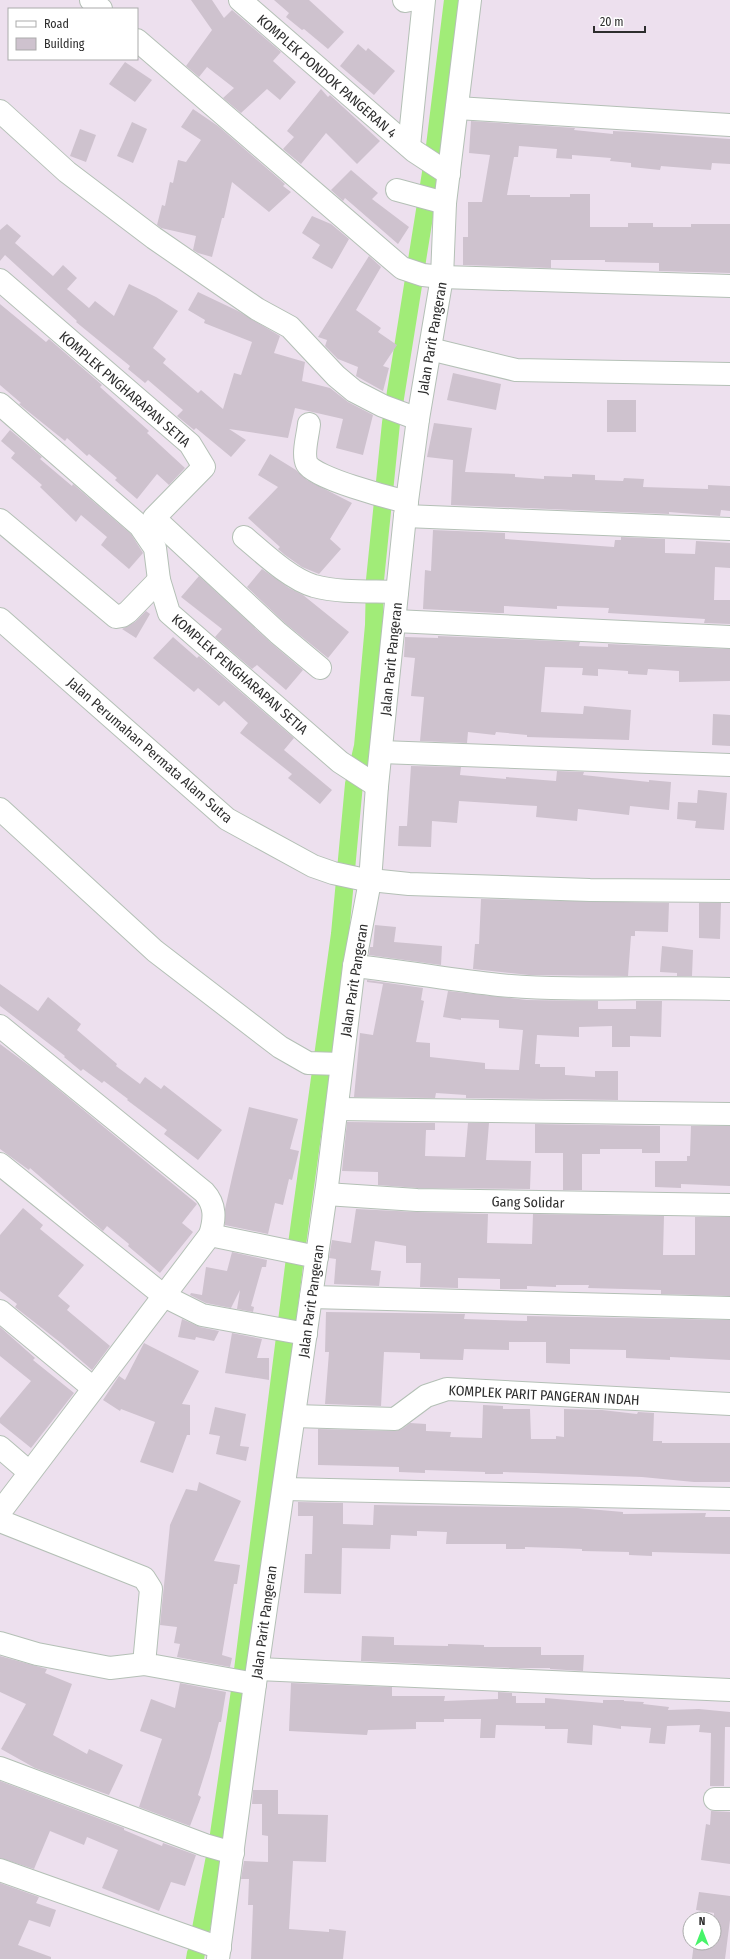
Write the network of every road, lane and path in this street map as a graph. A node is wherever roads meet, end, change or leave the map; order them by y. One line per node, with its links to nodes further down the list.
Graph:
1 (90, 0): 7 (street)
2 (240, 0): 12 (street, KOMPLEK PONDOK PANGERAN 4)
3 (404, 0): 4 (street)
4 (410, 0)
5 (424, 0): 12 (street)
6 (470, 0): 9 (street, Jalan Parit Pangeran)
7 (100, 8)
8 (138, 41): 16 (street)
9 (457, 108): 11 (street); 13 (street, Jalan Parit Pangeran)
10 (0, 111): 22 (street)
11 (730, 125)
12 (411, 149): 13 (street, KOMPLEK PONDOK PANGERAN 4)
13 (444, 171): 15 (street, Jalan Parit Pangeran)
14 (406, 192): 15 (street)
15 (445, 203): 16 (street, Jalan Parit Pangeran)
16 (433, 276): 18 (street); 19 (street, Jalan Parit Pangeran)
17 (0, 280): 33 (street, KOMPLEK PNGHARAPAN SETIA)
18 (730, 286)
19 (430, 349): 20 (street); 22 (street, Jalan Parit Pangeran)
20 (730, 374)
21 (0, 404): 28 (street, KOMPLEK PENGHARAPAN SETIA)
22 (414, 418): 24 (street, Jalan Parit Pangeran)
23 (309, 424): 24 (street)
24 (403, 506): 26 (street); 29 (street, Jalan Parit Pangeran)
25 (0, 520): 28 (street)
26 (730, 529)
27 (244, 537): 29 (street)
28 (159, 580): 36 (street, KOMPLEK PENGHARAPAN SETIA)
29 (392, 592): 31 (street, Jalan Parit Pangeran)
30 (0, 619): 38 (street, Jalan Perumahan Permata Alam Sutra)
31 (395, 621): 32 (street); 34 (street, Jalan Parit Pangeran)
32 (730, 637)
33 (320, 668)
34 (381, 752): 35 (street); 36 (street, Jalan Parit Pangeran)
35 (730, 766)
36 (374, 784): 38 (street, Jalan Parit Pangeran)
37 (0, 809): 43 (street)
38 (365, 880): 39 (street, Jalan Perumahan Permata Alam Sutra); 40 (street, Jalan Parit Pangeran)
39 (730, 892)
40 (354, 966): 41 (street); 43 (street, Jalan Parit Pangeran)
41 (730, 990)
42 (0, 1026): 49 (street)
43 (336, 1064): 44 (street, Jalan Parit Pangeran)
44 (337, 1110): 45 (street); 47 (street, Jalan Parit Pangeran)
45 (730, 1114)
46 (0, 1164): 51 (street)
47 (326, 1194): 48 (street, Gang Solidar); 50 (street, Jalan Parit Pangeran)
48 (730, 1205)
49 (210, 1235): 50 (street); 51 (street)
50 (311, 1256): 52 (street, Jalan Parit Pangeran)
51 (164, 1296): 55 (street); 56 (street)
52 (311, 1297): 53 (street); 55 (street, Jalan Parit Pangeran)
53 (730, 1308)
54 (0, 1311): 56 (street)
55 (306, 1334): 58 (street, Jalan Parit Pangeran)
56 (93, 1388): 60 (street)
57 (730, 1404): 58 (street, KOMPLEK PARIT PANGERAN INDAH)
58 (294, 1416): 61 (street, Jalan Parit Pangeran)
59 (0, 1447): 60 (street)
60 (30, 1472): 63 (street)
61 (284, 1489): 62 (street); 67 (street, Jalan Parit Pangeran)
62 (730, 1499)
63 (0, 1512)
64 (0, 1521): 66 (street)
65 (0, 1643): 66 (street)
66 (144, 1664): 67 (street)
67 (247, 1678): 68 (street); 70 (street, Jalan Parit Pangeran)
68 (730, 1690)
69 (0, 1768): 70 (street)
70 (221, 1849): 72 (street, Jalan Parit Pangeran)
71 (0, 1870): 72 (street)
72 (219, 1954)

